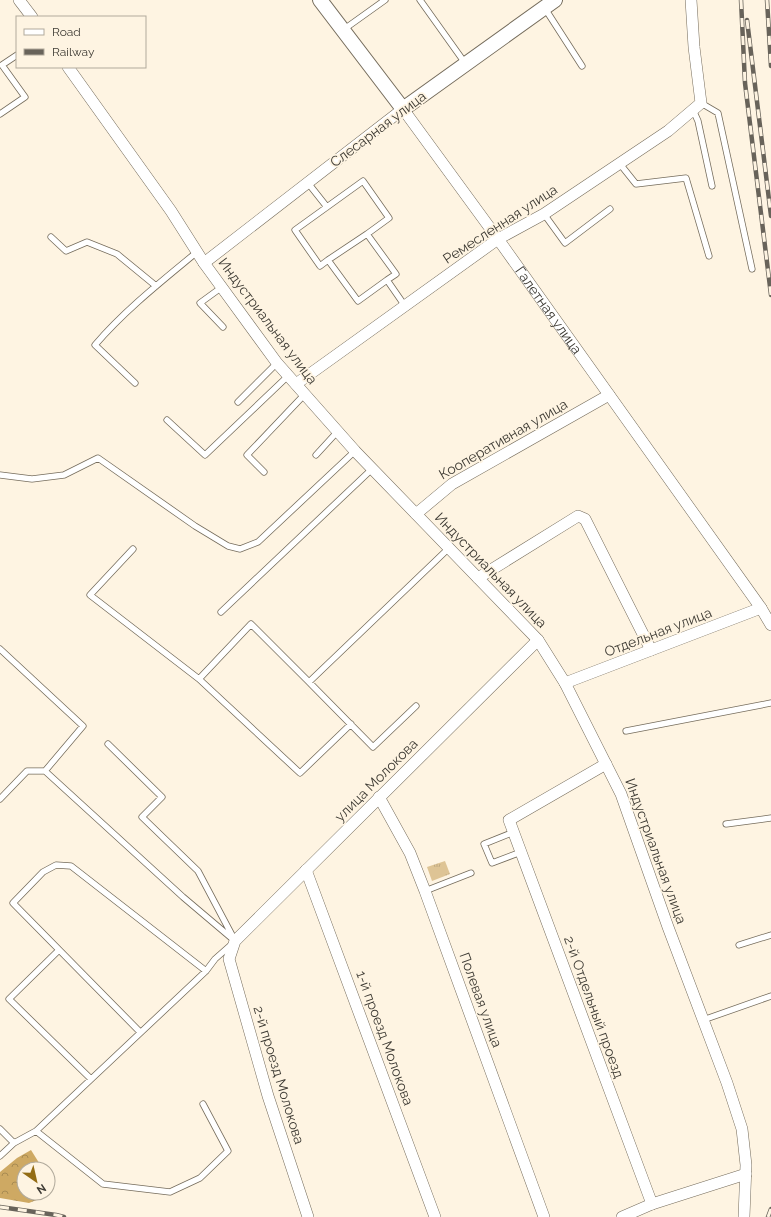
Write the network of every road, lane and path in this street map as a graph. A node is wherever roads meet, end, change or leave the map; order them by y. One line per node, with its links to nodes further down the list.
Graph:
1 (19, 0): 7 (street)
2 (320, 0): 8 (street, Галетная улица)
3 (385, 0): 8 (lane)
4 (420, 0): 11 (lane)
5 (691, 0): 14 (street)
6 (550, 4): 11 (street, Слесарная улица); 12 (lane)
7 (31, 16)
8 (343, 30): 15 (street, Галетная улица)
9 (16, 56): 10 (lane)
10 (1, 64): 16 (lane)
11 (466, 64): 15 (street, Слесарная улица)
12 (582, 66)
13 (69, 68): 26 (street, Индустриальная улица)
14 (697, 106): 17 (street, Ремесленная улица); 19 (lane); 30 (lane)
15 (403, 110): 18 (street, Слесарная улица); 25 (street, Галетная улица)
16 (0, 114)
17 (620, 164): 22 (street, Ремесленная улица); 27 (lane)
18 (308, 182): 20 (lane); 29 (street, Слесарная улица)
19 (712, 186)
20 (327, 207): 23 (lane); 28 (lane)
21 (610, 209): 22 (lane)
22 (544, 214): 25 (street, Ремесленная улица)
23 (367, 234): 28 (lane); 31 (lane)
24 (51, 237): 32 (lane)
25 (498, 239): 34 (street, Ремесленная улица); 41 (street, Галетная улица)
26 (197, 252): 29 (street, Индустриальная улица); 32 (lane)
27 (709, 256)
28 (328, 260): 31 (lane)
29 (204, 263): 33 (street, Индустриальная улица)
30 (752, 270)
31 (387, 280): 34 (lane)
32 (156, 286): 38 (lane)
33 (222, 287): 35 (lane); 36 (street, Индустриальная улица)
34 (405, 306): 39 (street, Ремесленная улица)
35 (223, 327)
36 (277, 363): 37 (street, Индустриальная улица); 42 (lane)
37 (288, 376): 39 (street, Индустриальная улица); 43 (lane)
38 (135, 383)
39 (296, 384): 40 (street, Индустриальная улица)
40 (305, 394): 44 (street, Индустриальная улица); 48 (lane)
41 (608, 395): 50 (street, Кооперативная улица); 54 (street, Галетная улица)
42 (238, 402)
43 (167, 420)
44 (338, 431): 45 (street, Индустриальная улица); 46 (lane)
45 (355, 451): 47 (street, Индустриальная улица); 49 (lane)
46 (316, 455)
47 (372, 469): 50 (street, Индустриальная улица); 55 (lane)
48 (264, 472)
49 (0, 475)
50 (416, 514): 51 (street, Индустриальная улица)
51 (449, 548): 53 (street, Индустриальная улица); 61 (lane)
52 (133, 549): 60 (lane)
53 (478, 578): 57 (street, Индустриальная улица); 59 (street)
54 (761, 608): 56 (street, Галетная улица); 59 (street, Отдельная улица)
55 (221, 612)
56 (771, 625)
57 (538, 640): 62 (street, Индустриальная улица); 70 (street, улица Молокова)
58 (0, 649): 69 (lane)
59 (651, 650): 62 (street, Отдельная улица)
60 (199, 679): 61 (lane); 65 (lane)
61 (309, 682): 65 (lane)
62 (565, 683): 68 (street, Индустриальная улица)
63 (771, 703): 66 (lane)
64 (416, 706): 65 (lane)
65 (350, 724)
66 (626, 731)
67 (108, 744): 80 (lane)
68 (606, 764): 74 (street, 2-й Отдельный проезд); 85 (street, Индустриальная улица)
69 (45, 770): 71 (lane); 80 (lane)
70 (379, 797): 76 (street, улица Молокова); 78 (street, Полевая улица)
71 (0, 799)
72 (771, 818): 73 (lane)
73 (726, 824)
74 (514, 832): 75 (street, 2-й Отдельный проезд); 75 (lane)
75 (521, 852): 94 (street, 2-й Отдельный проезд)
76 (306, 870): 80 (street, улица Молокова); 96 (street, 1-й проезд Молокова)
77 (471, 873): 78 (lane)
78 (426, 891): 97 (street, Полевая улица)
79 (771, 935): 81 (lane)
80 (235, 941): 83 (lane); 95 (street, 2-й проезд Молокова)
81 (739, 945)
82 (59, 950): 83 (lane); 86 (lane); 87 (lane)
83 (206, 970): 86 (lane)
84 (771, 996): 85 (lane)
85 (703, 1020): 93 (street, Индустриальная улица)
86 (140, 1032): 87 (lane)
87 (91, 1079): 90 (lane)
88 (203, 1104): 90 (lane)
89 (0, 1129): 91 (lane)
90 (36, 1131): 91 (lane)
91 (14, 1143): 92 (lane)
92 (0, 1156)
93 (746, 1174): 94 (street); 99 (street, Индустриальная улица)
94 (652, 1204): 98 (street)
95 (308, 1217)
96 (435, 1217)
97 (544, 1217)
98 (622, 1217)
99 (744, 1217)

